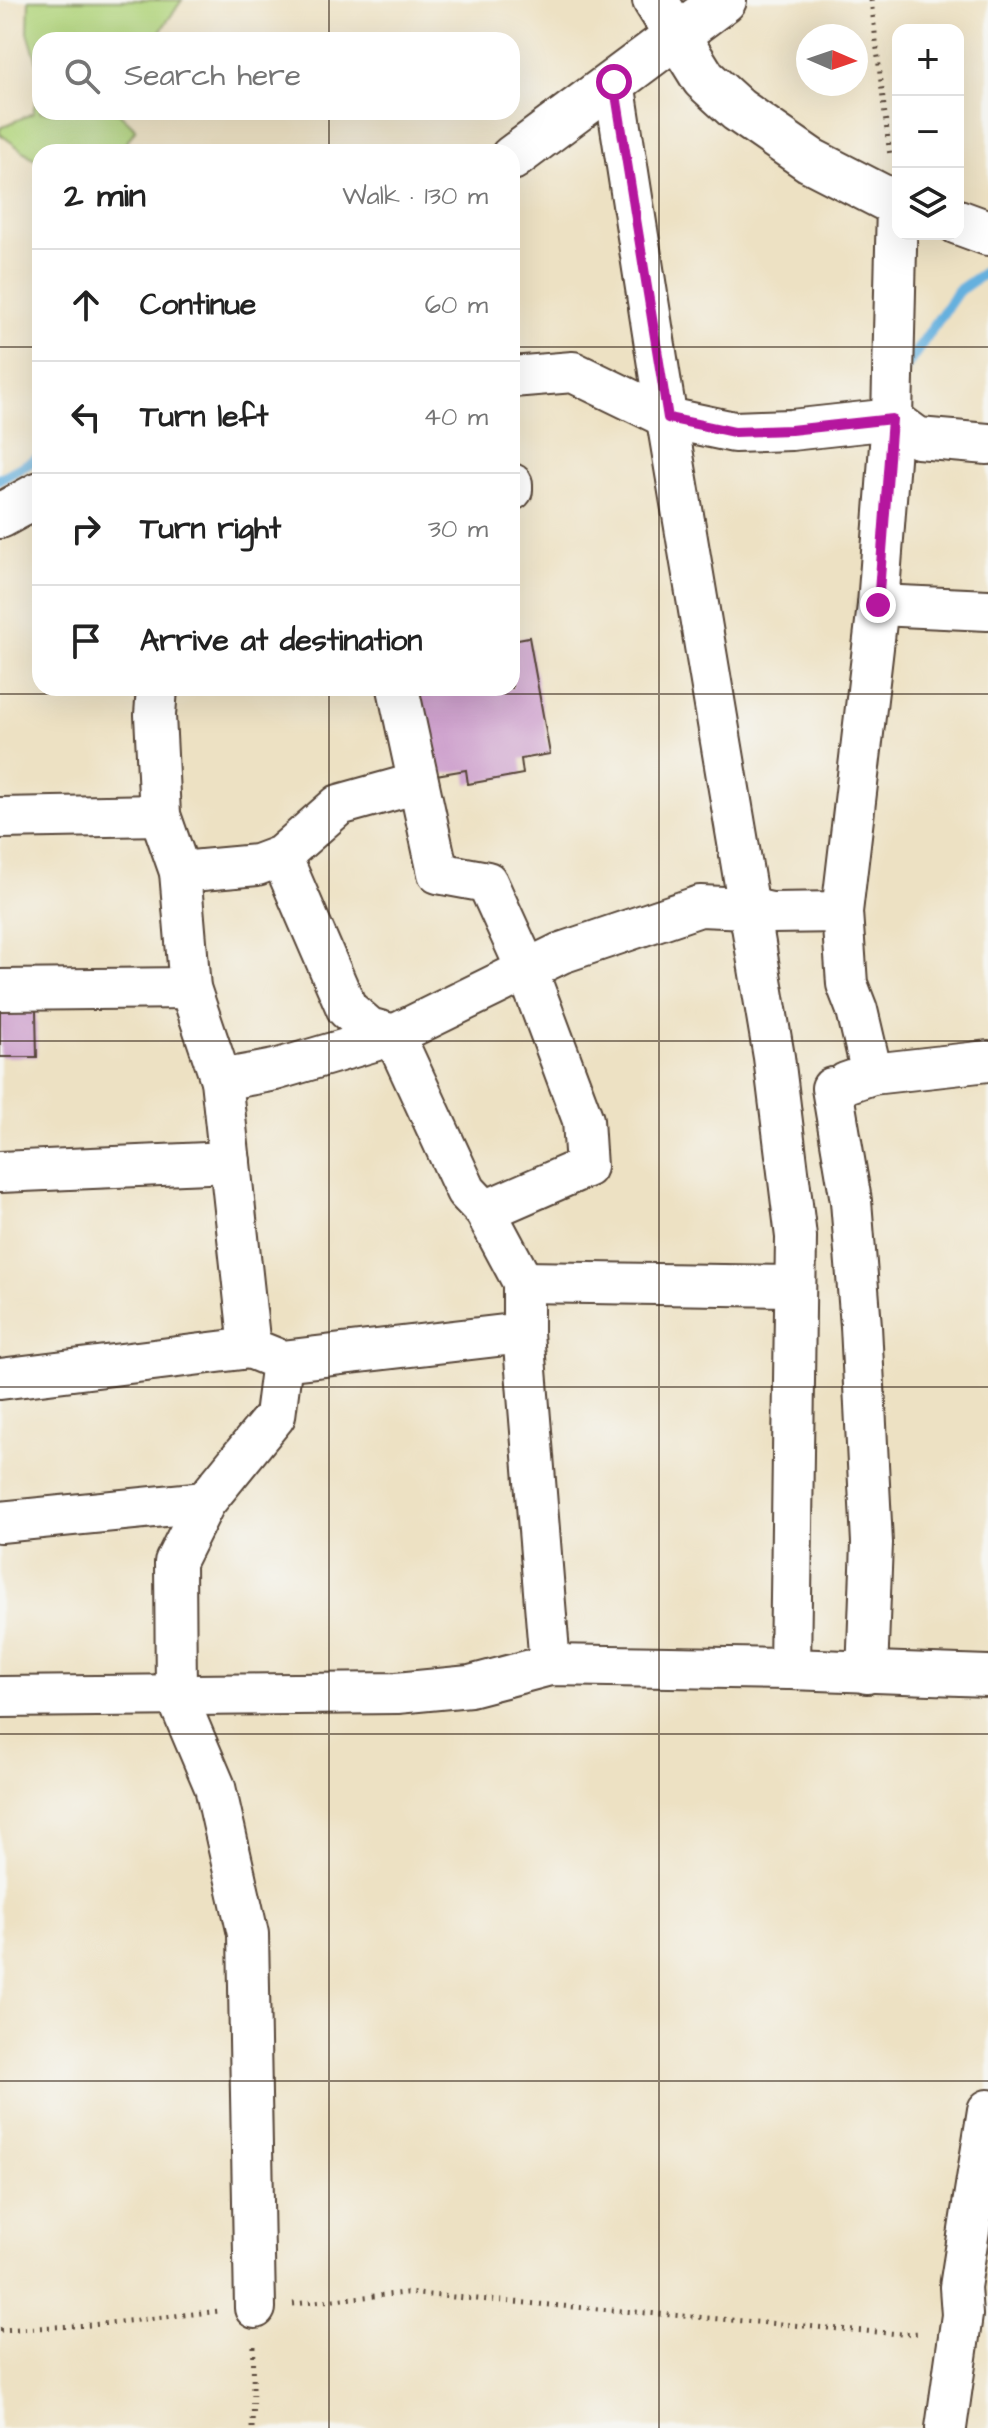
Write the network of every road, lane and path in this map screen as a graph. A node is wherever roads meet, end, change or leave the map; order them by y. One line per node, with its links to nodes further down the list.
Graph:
1 (724, 0): 3 (main road)
2 (871, 0): 6 (path)
3 (666, 17): 4 (main road); 7 (main road)
4 (614, 82): 5 (main road); 13 (street)
5 (520, 152)
6 (892, 168)
7 (892, 202)
8 (964, 224): 9 (main road)
9 (988, 233)
10 (896, 240): 12 (street)
11 (520, 376): 13 (street)
12 (893, 396): 13 (street); 14 (street); 17 (street)
13 (668, 418): 26 (street)
14 (988, 444)
15 (32, 498): 16 (main road)
16 (0, 516)
17 (878, 605): 18 (street); 27 (street)
18 (988, 610)
19 (156, 696): 22 (street)
20 (400, 696): 21 (street)
21 (418, 783): 24 (street); 28 (street)
22 (160, 815): 23 (street); 25 (street)
23 (0, 818)
24 (281, 856): 25 (street); 31 (street)
25 (180, 872): 29 (street)
26 (748, 908): 27 (street); 28 (street); 36 (street)
27 (842, 912): 33 (street)
28 (527, 970): 31 (street); 39 (street)
29 (190, 988): 30 (street); 34 (street)
30 (0, 990)
31 (394, 1035): 34 (street); 39 (street)
32 (988, 1061): 33 (street)
33 (872, 1074): 35 (street)
34 (221, 1080): 37 (street)
35 (832, 1088): 36 (street); 49 (street)
36 (779, 1107): 41 (street)
37 (230, 1162): 38 (street); 43 (street)
38 (0, 1172)
39 (485, 1211): 40 (street)
40 (523, 1282): 41 (street); 42 (street)
41 (794, 1286): 48 (street)
42 (523, 1333): 43 (street); 47 (street)
43 (266, 1354): 44 (street); 45 (street)
44 (0, 1379)
45 (205, 1502): 46 (street); 51 (street)
46 (0, 1522)
47 (550, 1665): 48 (street); 51 (street)
48 (790, 1669): 49 (street)
49 (867, 1673): 50 (street)
50 (988, 1676)
51 (176, 1695): 52 (street); 54 (street)
52 (0, 1697)
53 (988, 2110): 58 (street)
54 (255, 2308): 55 (path); 56 (path); 57 (path)
55 (0, 2330)
56 (924, 2333)
57 (252, 2428)
58 (946, 2428)

